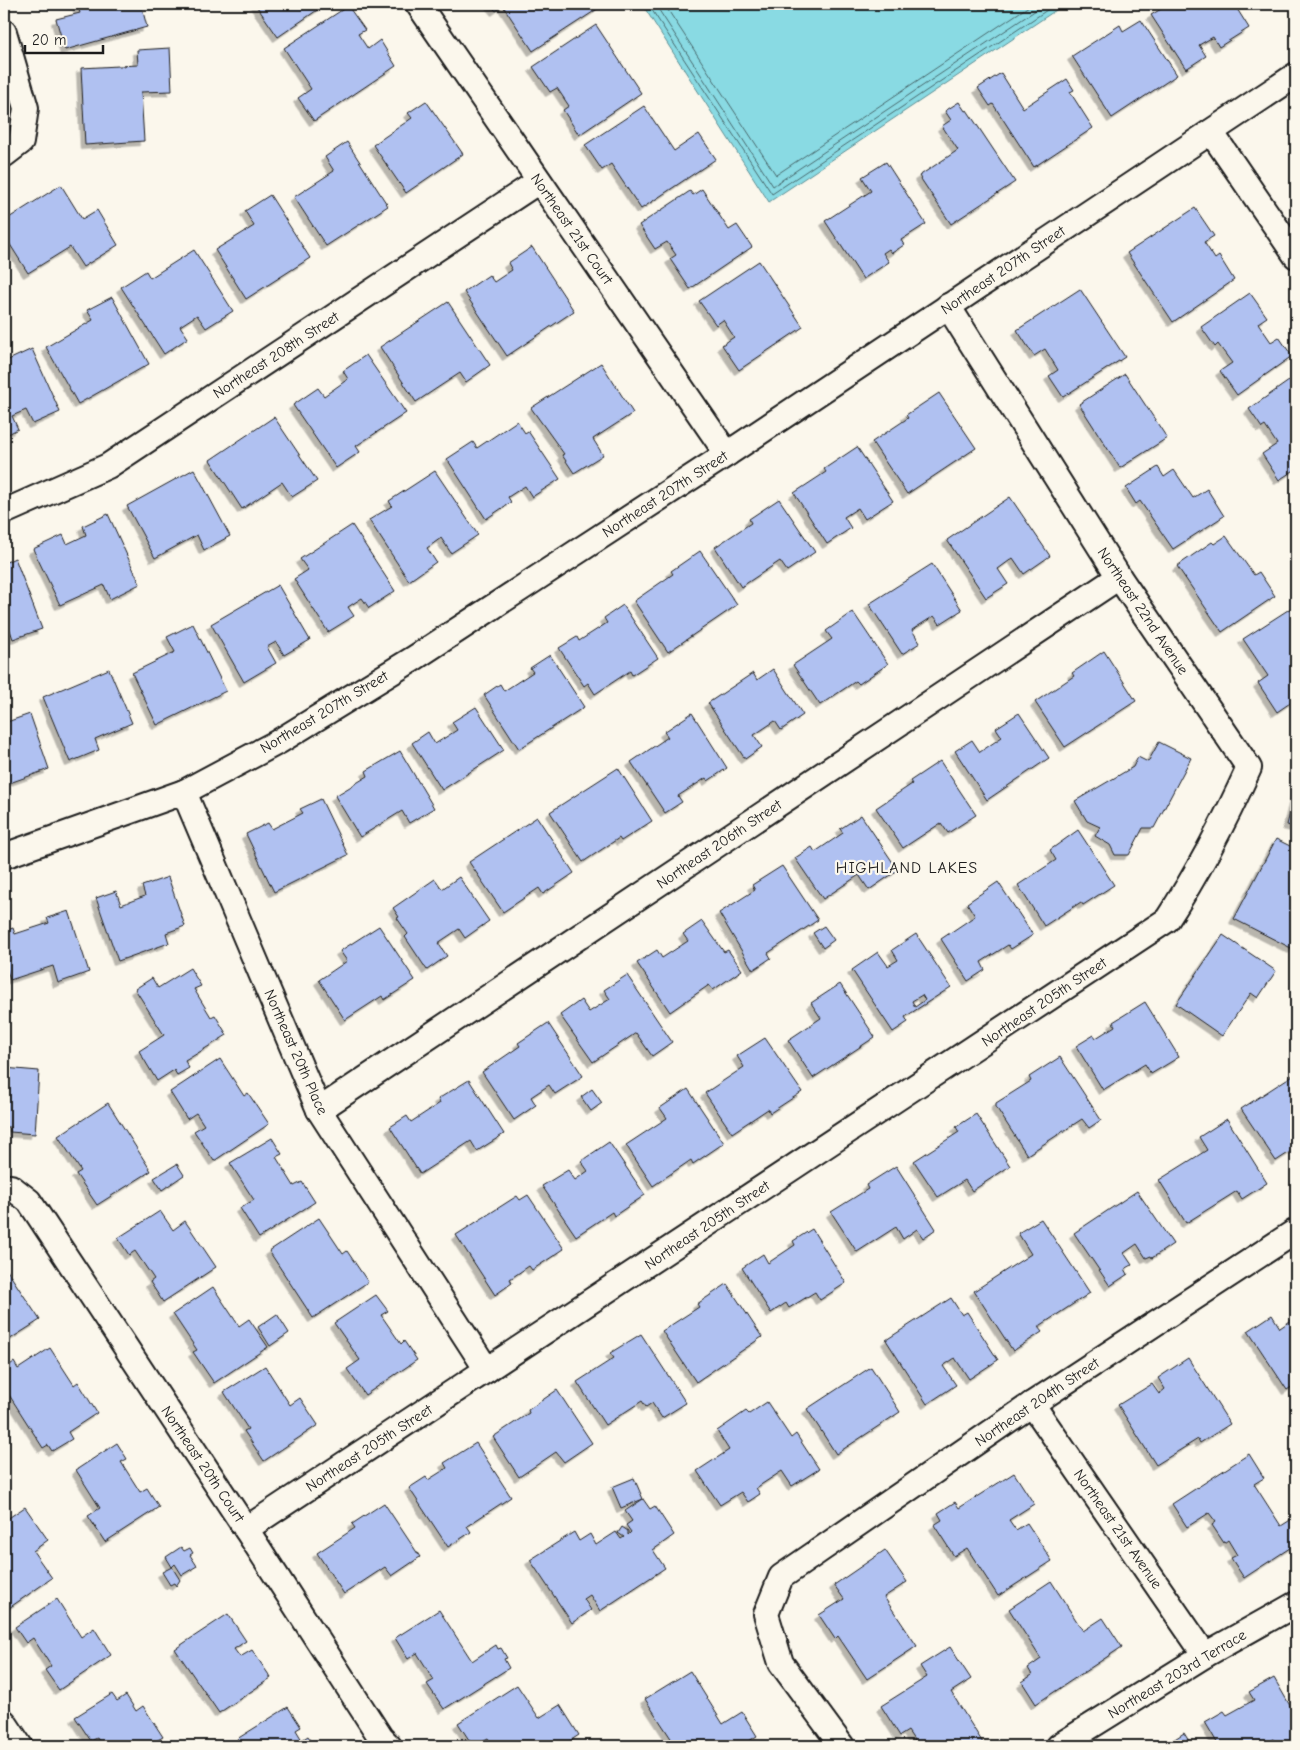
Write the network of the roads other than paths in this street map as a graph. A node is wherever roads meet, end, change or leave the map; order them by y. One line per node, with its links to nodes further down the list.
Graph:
1 (418, 4): 6 (street, Northeast 21st Court)
2 (4, 32): 5 (street)
3 (1296, 75): 4 (street, Northeast 207th Street)
4 (1211, 132): 7 (street); 8 (street, Northeast 207th Street)
5 (12, 149)
6 (539, 181): 9 (street, Northeast 21st Court); 10 (street, Northeast 208th Street)
7 (1296, 256)
8 (948, 306): 9 (street, Northeast 207th Street); 11 (street, Northeast 22nd Avenue)
9 (727, 454): 12 (street, Northeast 207th Street)
10 (4, 512)
11 (1119, 577): 14 (street, Northeast 22nd Avenue); 15 (street, Northeast 206th Street)
12 (184, 792): 13 (street, Northeast 207th Street); 15 (street, Northeast 20th Place)
13 (4, 856)
14 (1167, 920): 18 (street, Northeast 205th Street)
15 (319, 1110): 18 (street, Northeast 20th Place)
16 (8, 1187): 20 (street, Northeast 20th Court)
17 (1296, 1231): 19 (street, Northeast 204th Street)
18 (487, 1370): 20 (street, Northeast 205th Street)
19 (1032, 1404): 22 (street, Northeast 21st Avenue); 26 (street, Northeast 204th Street)
20 (246, 1529): 25 (street, Northeast 20th Court)
21 (1296, 1604): 22 (street, Northeast 203rd Terrace)
22 (1205, 1655): 27 (street, Northeast 203rd Terrace)
23 (4, 1722): 24 (street)
24 (20, 1746)
25 (388, 1746)
26 (842, 1746)
27 (1058, 1746)

